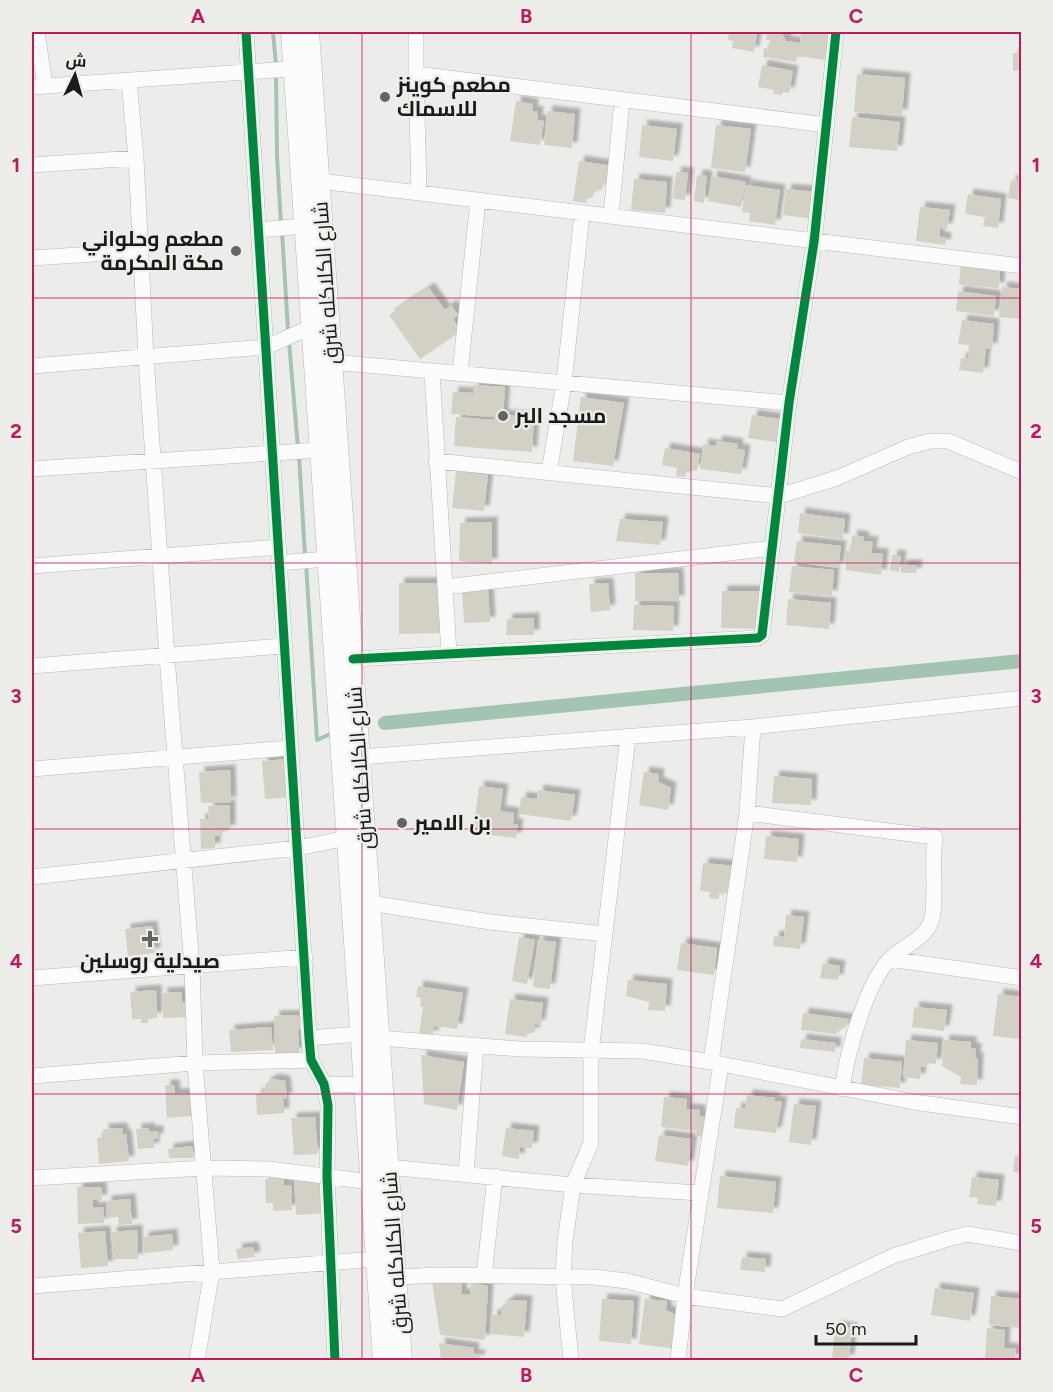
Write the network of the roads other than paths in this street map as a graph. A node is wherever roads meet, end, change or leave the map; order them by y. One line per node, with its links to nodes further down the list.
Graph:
1 (37, 32): 11 (street)
2 (246, 32): 8 (street)
3 (291, 32): 7 (street, شارع الكلاكله شرق)
4 (309, 32): 7 (street, شارع الكلاكله شرق)
5 (416, 32): 9 (street)
6 (836, 32): 13 (street)
7 (303, 68): 8 (street); 16 (street, شارع الكلاكله شرق); 21 (street, شارع الكلاكله شرق)
8 (248, 73): 10 (street); 22 (street)
9 (416, 74): 12 (street); 17 (street)
10 (129, 81): 11 (street); 14 (street)
11 (38, 87)
12 (622, 100): 13 (street); 20 (street)
13 (827, 125): 23 (street)
14 (136, 158): 15 (street); 24 (street)
15 (32, 165)
16 (320, 181): 17 (street); 30 (street, شارع الكلاكله شرق)
17 (419, 192): 18 (street)
18 (478, 200): 19 (street); 33 (street)
19 (582, 213): 20 (street); 34 (street)
20 (611, 216): 23 (street)
21 (305, 226): 22 (street); 27 (street, شارع الكلاكله شرق)
22 (258, 230): 28 (street)
23 (814, 242): 26 (street); 35 (street)
24 (141, 251): 25 (street); 29 (street)
25 (32, 258)
26 (1022, 266)
27 (311, 327): 28 (street); 36 (street, شارع الكلاكله شرق)
28 (266, 347): 29 (street); 37 (street)
29 (146, 358): 31 (street); 38 (street)
30 (332, 362): 32 (street); 54 (street, شارع الكلاكله شرق)
31 (32, 366)
32 (432, 371): 33 (street); 39 (street)
33 (460, 374): 34 (street)
34 (564, 383): 35 (street); 41 (street)
35 (789, 403): 43 (street)
36 (320, 450): 37 (street); 47 (street, شارع الكلاكله شرق)
37 (272, 454): 38 (street); 44 (street)
38 (154, 461): 40 (street); 46 (street)
39 (436, 461): 41 (street); 50 (street)
40 (32, 469)
41 (549, 472): 43 (street)
42 (1022, 472): 43 (street)
43 (779, 496): 45 (street)
44 (278, 547): 46 (street); 48 (street)
45 (772, 548): 50 (street); 52 (street)
46 (160, 556): 49 (street); 53 (street)
47 (328, 559): 48 (street); 64 (street, شارع الكلاكله شرق)
48 (278, 563): 51 (street)
49 (32, 566)
50 (445, 587): 52 (street)
51 (283, 646): 53 (street); 59 (street)
52 (449, 654): 54 (street)
53 (167, 657): 55 (street); 61 (street)
54 (353, 659): 60 (street, شارع الكلاكله شرق)
55 (32, 666)
56 (1022, 698): 57 (street)
57 (753, 727): 58 (street); 63 (street)
58 (628, 737): 60 (street); 69 (street)
59 (289, 748): 61 (street); 65 (street)
60 (360, 757): 68 (street, شارع الكلاكله شرق)
61 (175, 758): 62 (street); 66 (street)
62 (32, 770)
63 (747, 813): 71 (street); 81 (street)
64 (347, 838): 65 (street); 75 (street, شارع الكلاكله شرق)
65 (298, 848): 66 (street); 70 (street)
66 (182, 861): 67 (street); 72 (street)
67 (32, 877)
68 (370, 903): 69 (street); 75 (street, شارع الكلاكله شرق)
69 (605, 934): 78 (street)
70 (305, 957): 72 (street); 76 (street)
71 (890, 959): 74 (street); 85 (street)
72 (192, 966): 73 (street); 80 (street)
73 (32, 978)
74 (1022, 978)
75 (370, 1036): 76 (street); 77 (street); 84 (street, شارع الكلاكله شرق); 87 (street, شارع الكلاكله شرق)
76 (309, 1038): 79 (street)
77 (476, 1046): 78 (street); 89 (street)
78 (591, 1052): 81 (street); 94 (street)
79 (311, 1060): 80 (street); 83 (street)
80 (195, 1063): 82 (street); 88 (street)
81 (716, 1063): 85 (street); 95 (street)
82 (32, 1076)
83 (324, 1084): 84 (street); 90 (street)
84 (364, 1085): 93 (street, شارع الكلاكله شرق)
85 (842, 1089): 86 (street)
86 (1022, 1117)
87 (388, 1167): 89 (street); 99 (street, شارع الكلاكله شرق)
88 (204, 1168): 90 (street); 92 (street); 98 (street)
89 (466, 1173): 91 (street)
90 (327, 1176): 93 (street); 97 (street)
91 (495, 1176): 94 (street); 100 (street)
92 (32, 1178)
93 (370, 1182): 99 (street, شارع الكلاكله شرق)
94 (573, 1185): 95 (street); 101 (street)
95 (700, 1193): 103 (street)
96 (1022, 1244): 103 (street)
97 (331, 1264): 98 (street); 99 (street); 105 (street)
98 (212, 1271): 102 (street); 104 (street)
99 (383, 1272): 100 (street); 106 (street, شارع الكلاكله شرق); 107 (street, شارع الكلاكله شرق)
100 (483, 1276): 101 (street)
101 (563, 1278): 103 (street); 108 (street)
102 (32, 1286)
103 (685, 1296): 109 (street)
104 (197, 1360)
105 (335, 1360)
106 (383, 1360)
107 (402, 1360)
108 (571, 1360)
109 (678, 1360)

